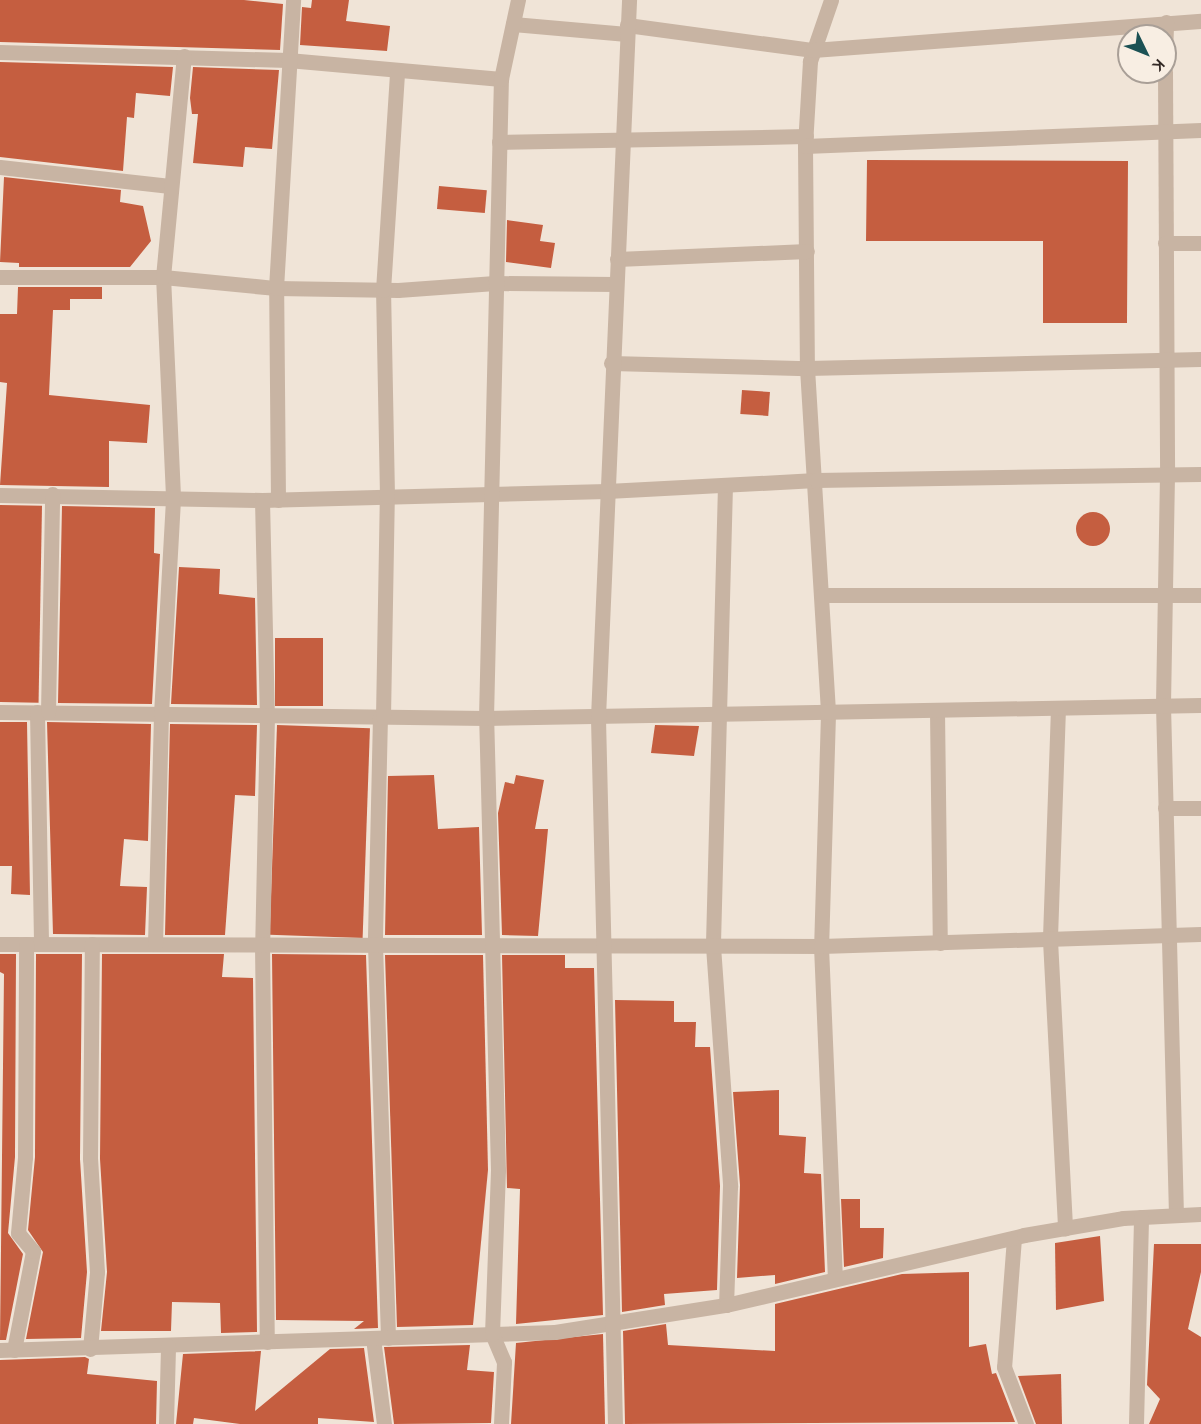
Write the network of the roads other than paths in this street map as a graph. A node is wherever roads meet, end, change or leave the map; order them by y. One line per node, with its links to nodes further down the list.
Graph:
1 (294, 0): 12 (street)
2 (518, 0): 7 (street)
3 (629, 0): 8 (street)
4 (831, 0): 9 (street)
5 (1201, 21): 6 (street)
6 (1166, 22): 9 (street)
7 (513, 24): 8 (street); 14 (street)
8 (627, 29): 9 (street); 18 (street)
9 (813, 50): 19 (street)
10 (0, 52): 11 (street)
11 (184, 56): 12 (street); 22 (street)
12 (288, 60): 13 (street); 31 (street)
13 (397, 73): 14 (street); 32 (street)
14 (501, 79): 20 (street)
15 (1165, 84): 17 (street)
16 (1201, 130): 17 (street)
17 (1163, 131): 19 (street); 23 (street)
18 (624, 141): 19 (street); 20 (street); 26 (street)
19 (805, 141): 25 (street)
20 (499, 142): 29 (street)
21 (0, 167): 22 (street)
22 (170, 186): 28 (street)
23 (1165, 243): 24 (street); 34 (street)
24 (1201, 243)
25 (807, 251): 26 (street); 36 (street)
26 (617, 259): 30 (street)
27 (0, 277): 28 (street)
28 (163, 277): 31 (street); 45 (street)
29 (495, 284): 30 (street); 32 (street); 43 (street)
30 (616, 284): 35 (street)
31 (276, 288): 32 (street); 48 (street)
32 (383, 290): 46 (street)
33 (1201, 359): 34 (street)
34 (1167, 360): 36 (street); 38 (street)
35 (611, 363): 36 (street); 41 (street)
36 (807, 368): 39 (street)
37 (1201, 474): 38 (street)
38 (1167, 475): 39 (street); 50 (street)
39 (816, 480): 40 (street); 49 (street)
40 (725, 485): 41 (street); 62 (street)
41 (607, 491): 43 (street); 63 (street)
42 (52, 494): 44 (street); 45 (street); 57 (street)
43 (489, 494): 46 (street); 64 (street)
44 (0, 495)
45 (173, 496): 47 (street); 58 (street)
46 (387, 496): 48 (street); 61 (street)
47 (262, 500): 48 (street); 60 (street)
48 (278, 500)
49 (822, 595): 50 (street); 59 (street)
50 (1165, 595): 51 (street); 52 (street)
51 (1201, 595)
52 (1163, 705): 53 (street); 54 (street); 65 (street)
53 (1201, 705)
54 (1058, 708): 55 (street); 69 (street)
55 (937, 711): 59 (street); 70 (street)
56 (0, 712): 57 (street)
57 (42, 712): 58 (street); 72 (street)
58 (161, 714): 60 (street); 74 (street)
59 (828, 714): 62 (street); 80 (street)
60 (267, 715): 61 (street); 75 (street)
61 (382, 716): 64 (street); 76 (street)
62 (720, 716): 63 (street); 79 (street)
63 (598, 717): 64 (street); 78 (street)
64 (486, 718): 77 (street)
65 (1165, 808): 66 (street); 68 (street)
66 (1201, 808)
67 (1201, 934): 68 (street)
68 (1167, 936): 69 (street); 82 (street)
69 (1050, 940): 70 (street); 84 (street)
70 (940, 943): 80 (street)
71 (0, 944): 72 (street)
72 (33, 944): 73 (street); 94 (street)
73 (92, 944): 74 (street); 93 (street)
74 (155, 944): 75 (street)
75 (262, 945): 76 (street); 91 (street)
76 (375, 945): 77 (street); 90 (street)
77 (494, 946): 78 (street); 89 (street)
78 (602, 946): 79 (street); 88 (street)
79 (713, 946): 80 (street); 87 (street)
80 (821, 946): 86 (street)
81 (1201, 1214): 82 (street)
82 (1176, 1215): 83 (street)
83 (1141, 1217): 84 (street); 100 (street)
84 (1065, 1229): 85 (street)
85 (1014, 1238): 86 (street); 99 (street)
86 (835, 1278): 87 (street)
87 (726, 1305): 88 (street)
88 (610, 1324): 89 (street); 98 (street)
89 (492, 1334): 90 (street); 97 (street)
90 (381, 1338): 91 (street); 96 (street)
91 (267, 1342): 92 (street)
92 (168, 1346): 93 (street); 95 (street)
93 (90, 1349): 94 (street)
94 (7, 1350)
95 (166, 1424)
96 (384, 1424)
97 (501, 1424)
98 (615, 1424)
99 (1026, 1424)
100 (1136, 1424)

